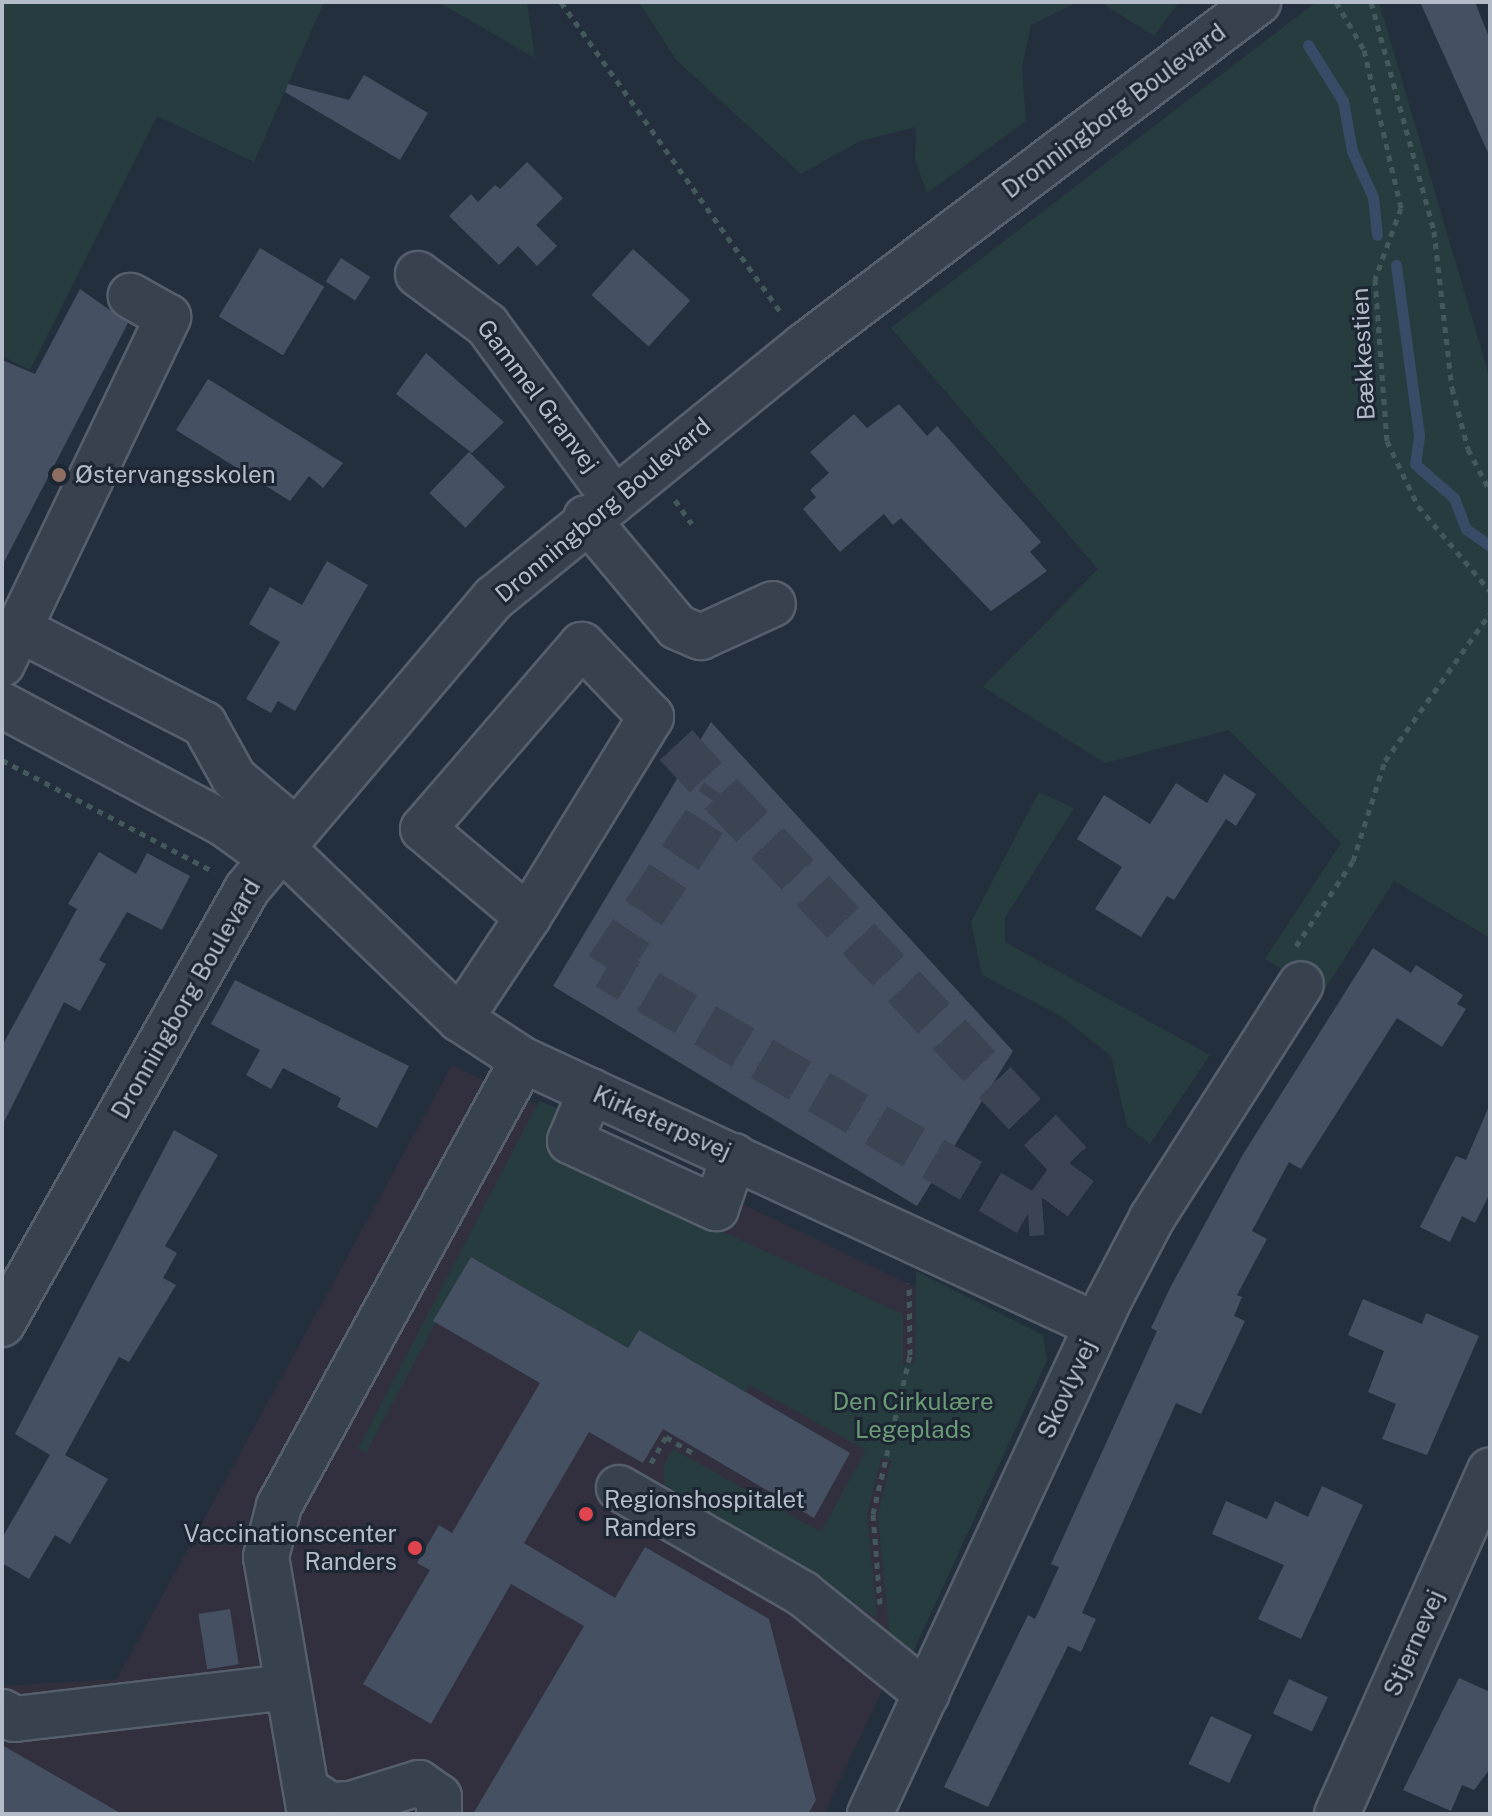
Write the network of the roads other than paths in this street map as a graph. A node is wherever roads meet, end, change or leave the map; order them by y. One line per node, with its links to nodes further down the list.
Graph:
1 (1258, 2): 4 (street, Dronningborg Boulevard)
2 (418, 274): 4 (street, Gammel Granvej)
3 (131, 296): 6 (street)
4 (600, 507): 5 (street, Gammel Granvej); 8 (street, Dronningborg Boulevard)
5 (773, 604)
6 (10, 646): 8 (street)
7 (2, 705): 8 (street)
8 (272, 855): 11 (street, Kirketerpsvej); 13 (street, Dronningborg Boulevard)
9 (528, 917): 9 (street); 11 (street)
10 (1301, 984): 14 (street, Skovlyvej)
11 (460, 1019): 12 (street, Kirketerpsvej)
12 (523, 1060): 14 (street, Kirketerpsvej); 17 (street)
13 (2, 1324)
14 (1096, 1325): 18 (street, Skovlyvej)
15 (1490, 1471): 23 (street, Stjernevej)
16 (626, 1492): 18 (street)
17 (288, 1687): 19 (street); 20 (street)
18 (927, 1694): 22 (street, Skovlyvej)
19 (2, 1712)
20 (308, 1802): 21 (street)
21 (439, 1814)
22 (870, 1814)
23 (1337, 1814)

